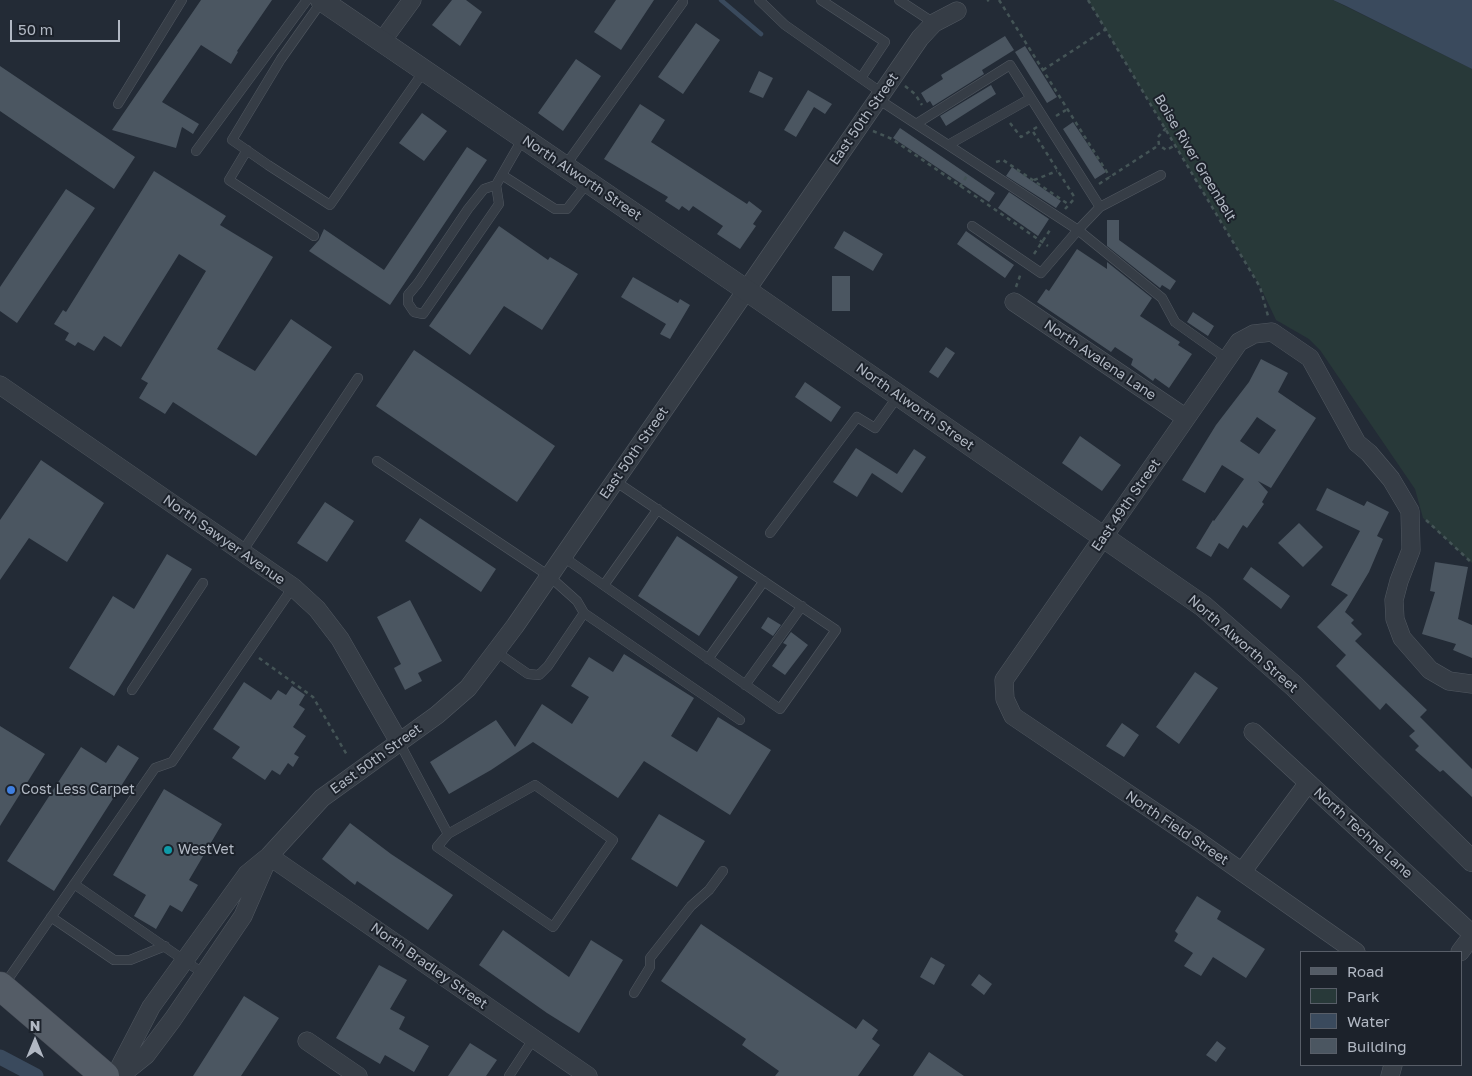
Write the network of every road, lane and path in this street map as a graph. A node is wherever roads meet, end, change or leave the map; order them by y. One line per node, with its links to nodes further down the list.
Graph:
1 (182, 0): 20 (lane)
2 (317, 0): 13 (street, North Alworth Street); 34 (lane); 35 (lane)
3 (412, 0): 13 (street)
4 (759, 0): 16 (lane)
5 (821, 0): 16 (lane)
6 (898, 0): 11 (lane)
7 (999, 0): 14 (path)
8 (1088, 0): 12 (path, Boise River Greenbelt)
9 (682, 2): 37 (lane)
10 (957, 11): 11 (street, East 50th Street)
11 (934, 23): 18 (street, East 50th Street)
12 (1106, 30): 14 (path); 27 (path, Boise River Greenbelt)
13 (382, 41): 15 (street, North Alworth Street)
14 (1043, 70): 42 (path)
15 (424, 71): 30 (street, North Alworth Street); 34 (lane)
16 (861, 78): 18 (lane)
17 (902, 85): 21 (path)
18 (880, 96): 25 (lane); 59 (street, East 50th Street)
19 (1031, 98): 25 (lane); 31 (lane); 49 (lane)
20 (118, 104)
21 (922, 105)
22 (1066, 110): 23 (path)
23 (1054, 116)
24 (1007, 120): 29 (path)
25 (916, 124): 31 (lane)
26 (1040, 125): 29 (path)
27 (1166, 128): 32 (path); 33 (path, Boise River Greenbelt)
28 (871, 130): 47 (path)
29 (1032, 130): 38 (path)
30 (523, 138): 37 (street, North Alworth Street); 40 (lane)
31 (948, 145): 53 (lane)
32 (1159, 145): 33 (path); 42 (path)
33 (1176, 145): 61 (path, Boise River Greenbelt)
34 (247, 150): 54 (lane)
35 (196, 151)
36 (990, 162): 43 (path)
37 (565, 166): 44 (street, North Alworth Street)
38 (1058, 171): 43 (path); 48 (path)
39 (968, 174): 47 (path)
40 (502, 175): 44 (lane); 46 (lane)
41 (1162, 175): 49 (lane)
42 (1110, 177): 45 (path)
43 (1034, 180): 48 (path)
44 (588, 182): 59 (street, North Alworth Street)
45 (1097, 184)
46 (496, 185): 46 (lane)
47 (960, 186): 55 (path)
48 (1068, 204): 50 (path)
49 (1100, 207): 53 (lane)
50 (1060, 216)
51 (972, 226): 53 (lane)
52 (1050, 230): 55 (path)
53 (1078, 230): 62 (lane)
54 (314, 236)
55 (1042, 242): 56 (path); 57 (path)
56 (1049, 247)
57 (1031, 257)
58 (1021, 273): 60 (path)
59 (746, 290): 65 (street, North Alworth Street); 68 (street, East 50th Street)
60 (1015, 296): 66 (street, North Avalena Lane)
61 (1272, 332): 62 (street, East 49th Street); 70 (street)
62 (1227, 359): 66 (street, East 49th Street)
63 (358, 378): 73 (lane)
64 (0, 385): 73 (street, North Sawyer Avenue)
65 (898, 396): 71 (lane); 72 (street, North Alworth Street)
66 (1186, 418): 72 (street, East 49th Street)
67 (377, 461): 76 (lane)
68 (615, 481): 69 (lane); 74 (street, East 50th Street)
69 (658, 509): 77 (lane); 79 (lane)
70 (1410, 511): 75 (path); 87 (street)
71 (770, 533)
72 (1104, 536): 89 (street, East 49th Street); 97 (street, North Alworth Street)
73 (242, 552): 80 (street, North Sawyer Avenue)
74 (562, 556): 76 (street, East 50th Street); 79 (lane)
75 (1472, 563)
76 (549, 576): 82 (lane); 83 (street, East 50th Street)
77 (764, 581): 81 (lane); 85 (lane)
78 (203, 583): 88 (lane)
79 (604, 585): 85 (lane)
80 (293, 588): 92 (street, North Sawyer Avenue); 100 (lane)
81 (802, 606): 86 (lane); 86 (lane)
82 (584, 613): 83 (lane); 90 (lane)
83 (495, 651): 92 (street, East 50th Street)
84 (262, 654): 93 (path)
85 (708, 659): 86 (lane)
86 (745, 684)
87 (1472, 685)
88 (132, 690)
89 (1004, 699): 99 (street, North Field Street)
90 (740, 720)
91 (1253, 732): 94 (street, North Techne Lane)
92 (399, 742): 95 (lane); 96 (street, East 50th Street)
93 (347, 755)
94 (1308, 783): 99 (street); 102 (street, North Techne Lane)
95 (448, 834): 95 (lane)
96 (269, 856): 106 (street, East 50th Street); 107 (street, East 50th Street); 110 (street, North Bradley Street)
97 (1472, 861)
98 (723, 871): 109 (lane)
99 (1242, 872): 104 (street, North Field Street)
100 (74, 884): 101 (lane); 103 (lane)
101 (51, 917): 103 (lane); 108 (lane)
102 (1472, 935): 105 (street)
103 (165, 946): 106 (lane)
104 (1355, 951)
105 (1461, 951)
106 (185, 960): 107 (lane); 113 (street, East 50th Street)
107 (204, 974): 114 (street, East 50th Street)
108 (1, 987): 112 (main road)
109 (634, 993)
110 (534, 1038): 116 (lane); 117 (street, North Bradley Street)
111 (308, 1041): 115 (street)
112 (105, 1076)
113 (115, 1076)
114 (120, 1076)
115 (358, 1076)
116 (509, 1076)
117 (588, 1076)

